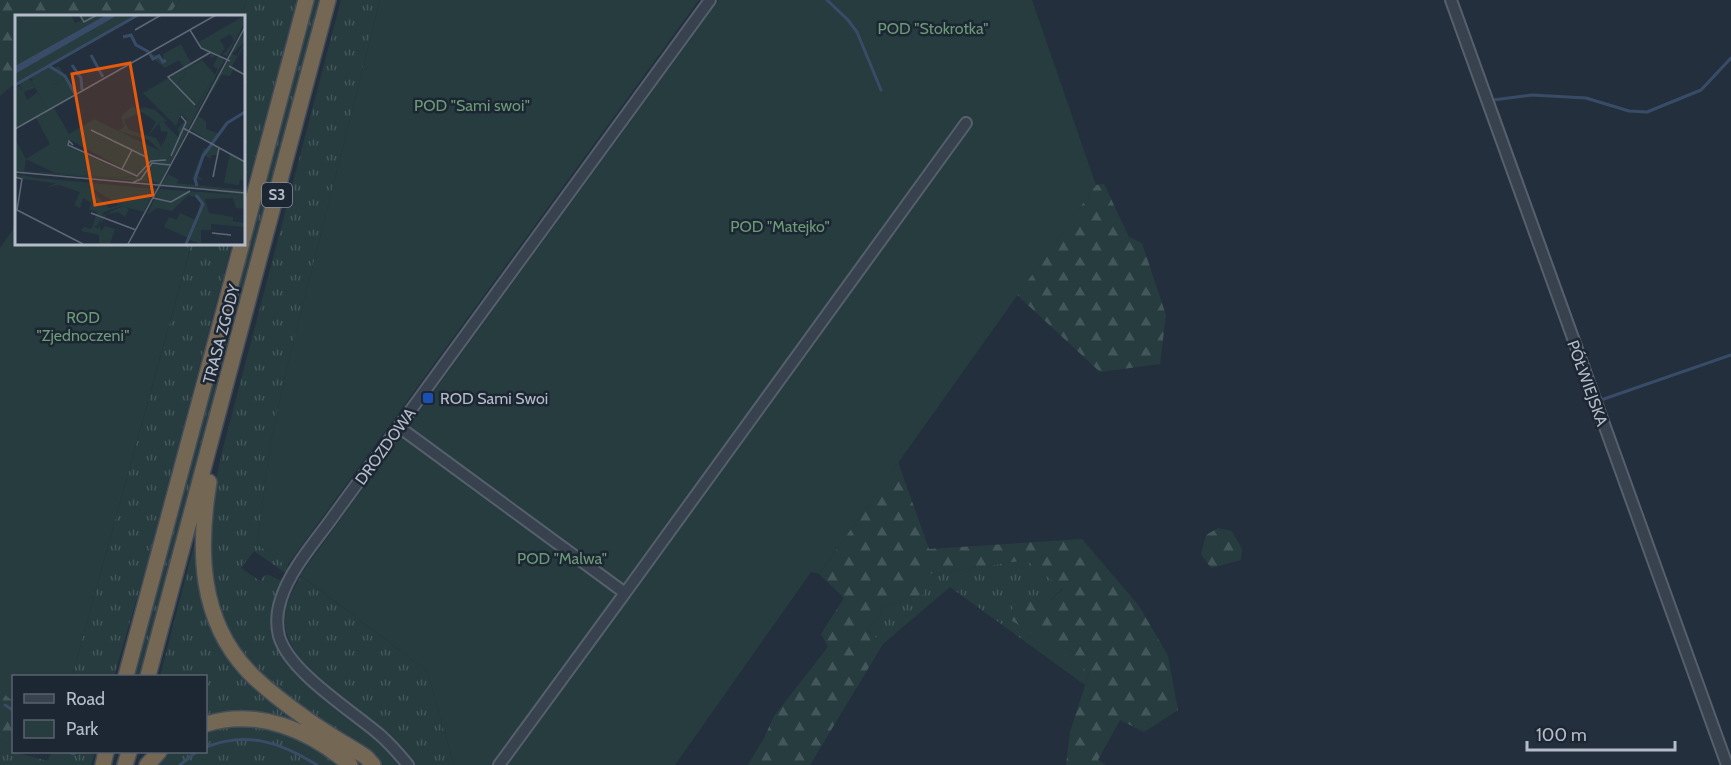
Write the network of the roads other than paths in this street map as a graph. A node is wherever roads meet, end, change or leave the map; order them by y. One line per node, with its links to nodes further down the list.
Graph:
1 (306, 0): 6 (highway, S3)
2 (328, 0): 8 (highway, TRASA ZGODY / S3)
3 (710, 0): 9 (street, DROZDOWA)
4 (1451, 0): 20 (street, PÓŁWIEJSKA)
5 (966, 123): 10 (street)
6 (244, 234)
7 (242, 244): 11 (highway, TRASA ZGODY)
8 (225, 389): 12 (highway, TRASA ZGODY / S3); 17 (highway)
9 (399, 427): 10 (street); 18 (street, DROZDOWA)
10 (625, 593): 19 (street)
11 (126, 675)
12 (148, 675)
13 (207, 724): 16 (highway)
14 (158, 753): 15 (highway)
15 (147, 765)
16 (350, 765)
17 (373, 765)
18 (408, 765)
19 (499, 765)
20 (1727, 765)

